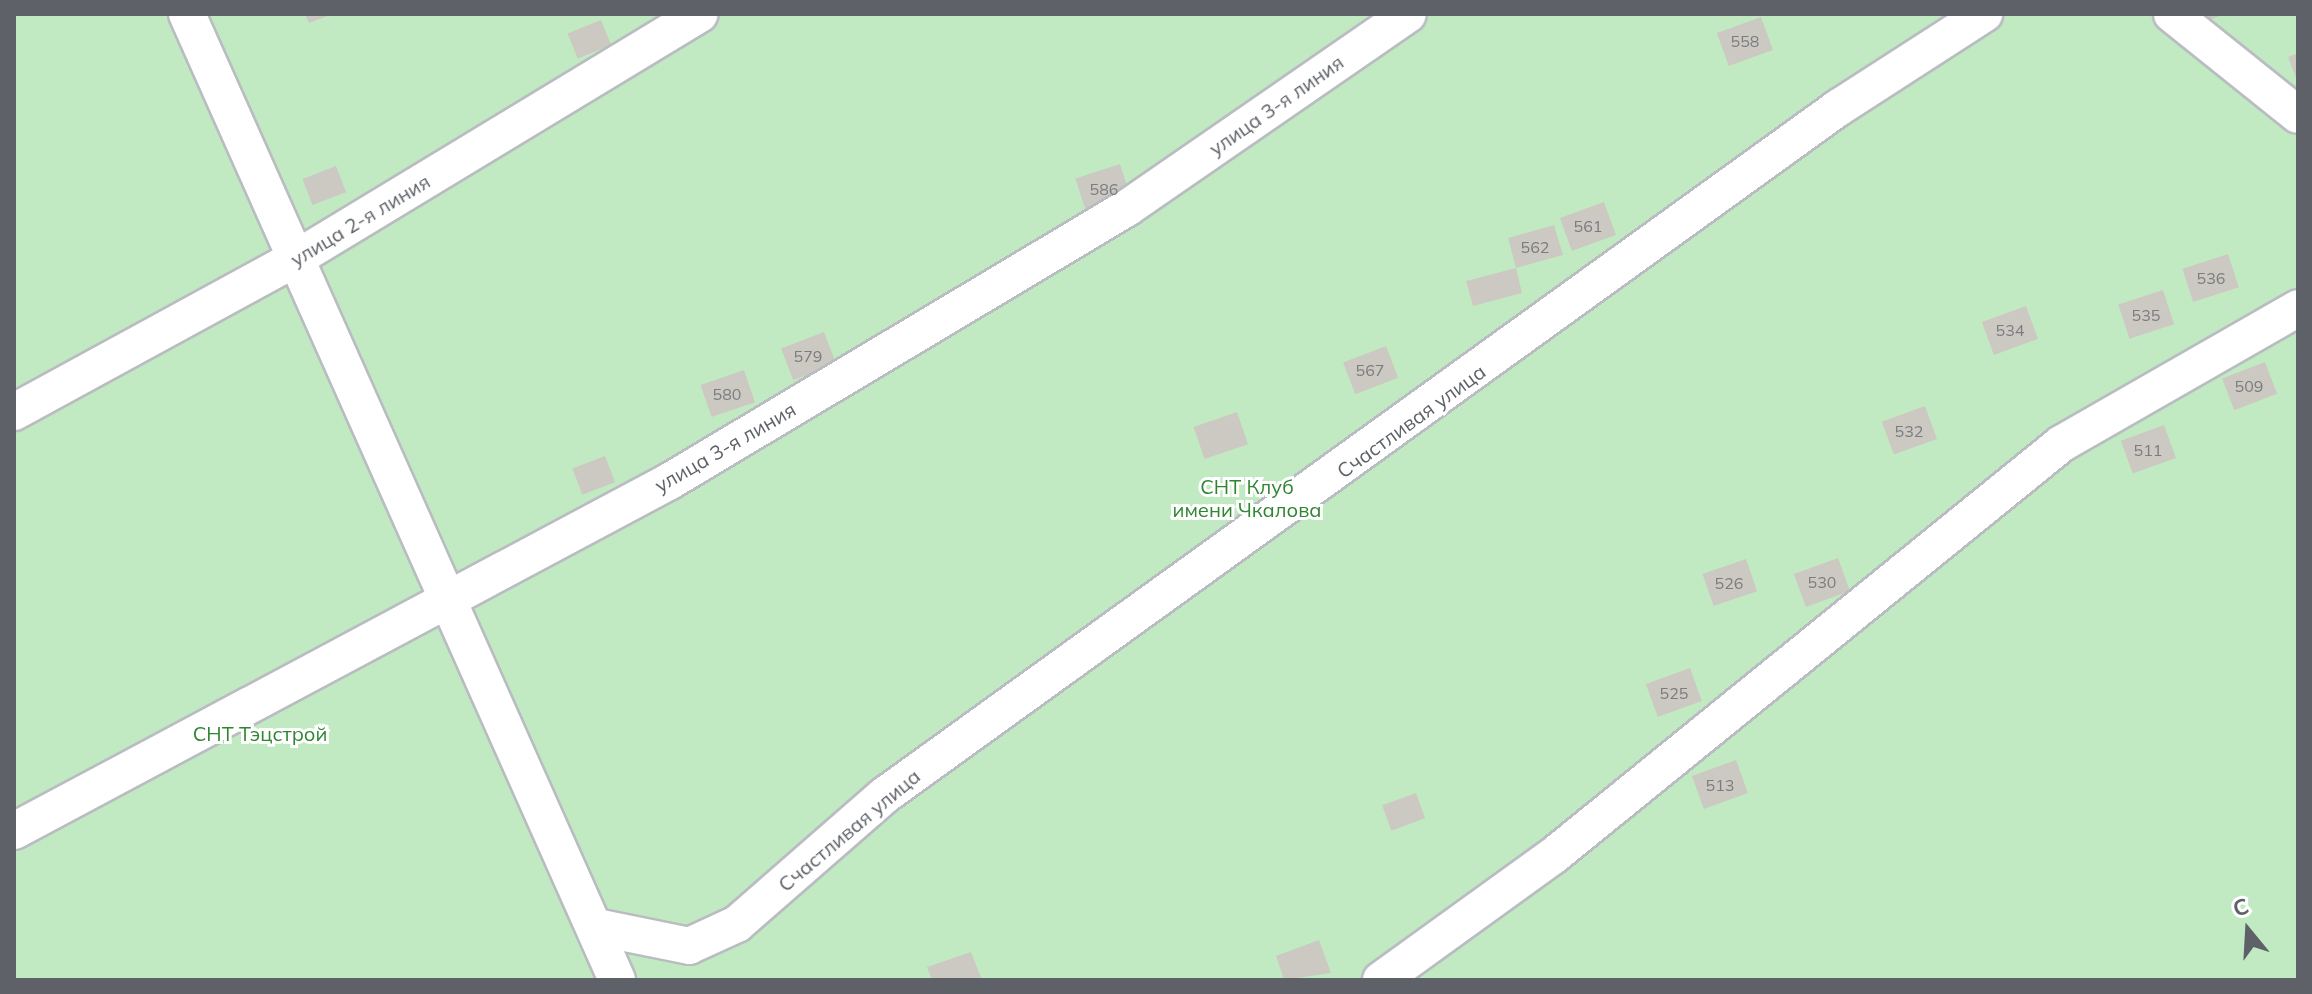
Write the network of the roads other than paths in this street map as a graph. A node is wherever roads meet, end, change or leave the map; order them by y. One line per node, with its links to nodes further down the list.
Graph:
1 (187, 14): 7 (street)
2 (699, 14): 7 (street, улица 2-я линия)
3 (1408, 14): 10 (street, улица 3-я линия)
4 (1984, 14): 12 (street, Счастливая улица)
5 (2172, 14): 6 (street)
6 (2298, 115)
7 (300, 256): 9 (street, улица 2-я линия); 10 (street)
8 (2298, 308): 14 (street)
9 (14, 412)
10 (443, 596): 11 (street, улица 3-я линия); 12 (street)
11 (14, 831)
12 (596, 927): 13 (street)
13 (617, 980)
14 (1381, 980)

